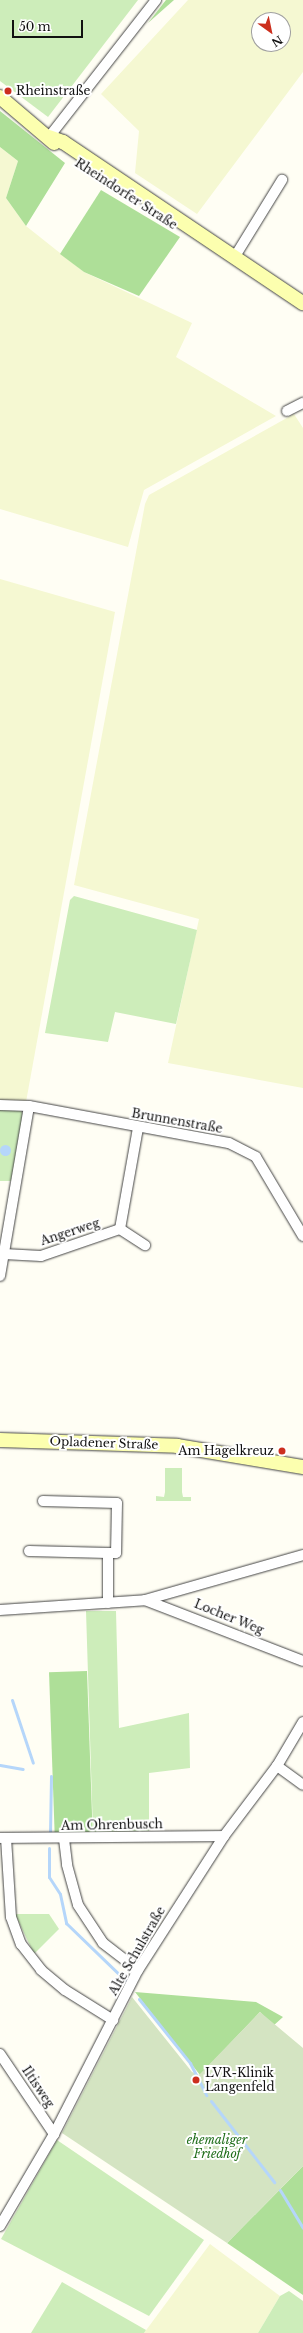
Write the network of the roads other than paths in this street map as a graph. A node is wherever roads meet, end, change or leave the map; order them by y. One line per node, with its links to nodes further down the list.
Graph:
1 (156, 0): 3 (street)
2 (0, 97): 3 (main road, Rheindorfer Straße)
3 (49, 137): 5 (main road, Rheindorfer Straße)
4 (282, 180): 5 (street)
5 (234, 258): 6 (main road, Rheindorfer Straße)
6 (303, 303)
7 (303, 403): 8 (street)
8 (288, 411)
9 (0, 1105): 10 (street, Brunnenstraße)
10 (29, 1106): 11 (street, Brunnenstraße); 15 (street)
11 (138, 1128): 12 (street); 13 (street, Brunnenstraße)
12 (120, 1229): 14 (street); 15 (street, Angerweg)
13 (303, 1236)
14 (145, 1245)
15 (4, 1254): 16 (street)
16 (0, 1276)
17 (0, 1440): 18 (main road, Opladener Straße)
18 (303, 1467)
19 (43, 1501): 21 (street)
20 (29, 1551): 21 (street)
21 (108, 1553): 24 (street)
22 (303, 1555): 23 (street, Locher Weg)
23 (145, 1600): 24 (street, Locher Weg); 26 (street, Locher Weg)
24 (108, 1603): 25 (street, Locher Weg)
25 (0, 1610)
26 (303, 1661)
27 (303, 1722): 28 (street, Alte Schulstraße)
28 (277, 1766): 29 (street); 30 (street, Alte Schulstraße)
29 (303, 1785)
30 (224, 1836): 32 (street, Am Ohrenbusch); 34 (street, Alte Schulstraße)
31 (3, 1838): 32 (street, Am Ohrenbusch); 33 (street)
32 (64, 1839): 34 (street)
33 (4, 1880): 35 (street)
34 (138, 1970): 35 (street, Alte Schulstraße)
35 (113, 2020): 37 (street, Alte Schulstraße)
36 (0, 2054): 37 (street, Iltisweg)
37 (54, 2134): 38 (street, Alte Schulstraße)
38 (0, 2226)

